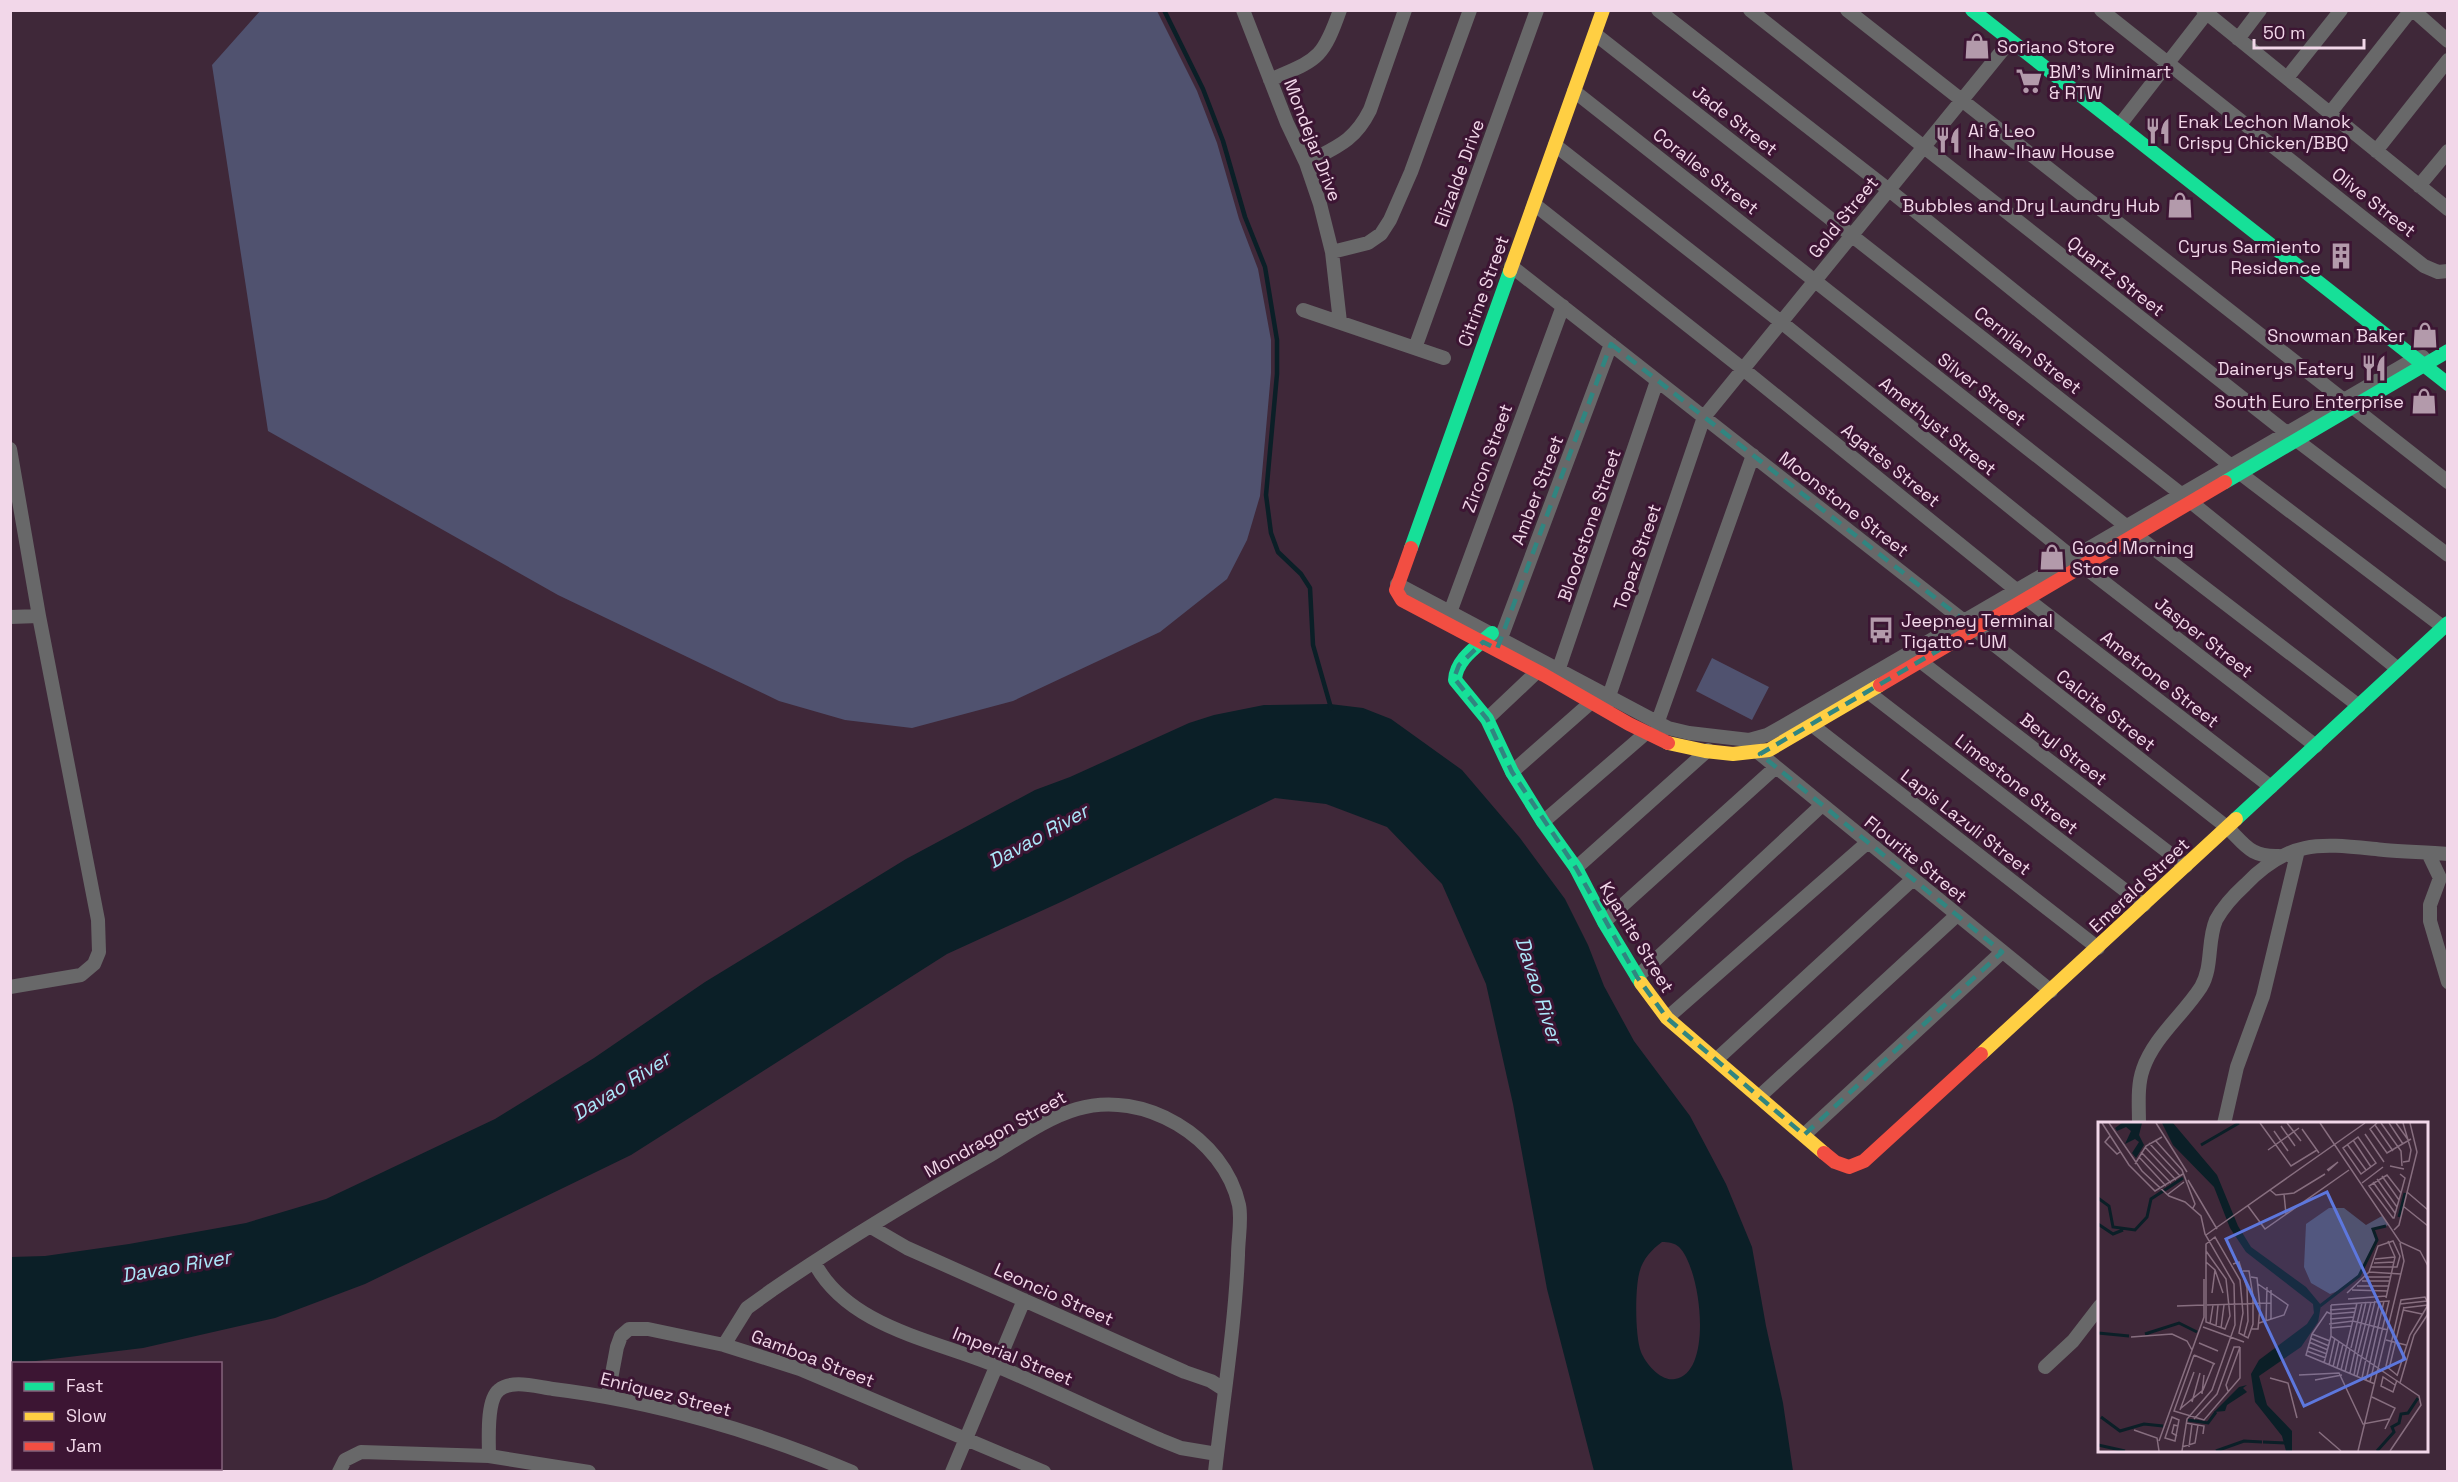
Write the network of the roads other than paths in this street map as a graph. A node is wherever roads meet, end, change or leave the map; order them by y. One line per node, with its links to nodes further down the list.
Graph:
1 (1340, 10): 23 (street)
2 (1405, 10): 32 (street)
3 (1470, 10): 38 (street)
4 (1537, 10): 47 (street, Elizalde Drive)
5 (1603, 10): 16 (street, Citrine Street)
6 (1658, 10): 34 (street)
7 (1750, 10): 29 (street, Quartz Street)
8 (1847, 10): 25 (street)
9 (1972, 10): 18 (street)
10 (2102, 10): 21 (street, Olive Street)
11 (2260, 10): 17 (street)
12 (2341, 10): 22 (street)
13 (2412, 10): 19 (street); 26 (street)
14 (1245, 11): 23 (street, Mondejar Drive)
15 (2206, 11): 17 (street); 21 (street)
16 (1595, 34): 24 (street, Citrine Street); 37 (street, Jade Street)
17 (2238, 39): 22 (street)
18 (2010, 41): 25 (street, Gold Street); 27 (street)
19 (2448, 41)
20 (2448, 60): 30 (street)
21 (2168, 63): 27 (street); 40 (street, Olive Street)
22 (2287, 78): 26 (street)
23 (1270, 80): 32 (street, Mondejar Drive)
24 (1574, 91): 28 (street, Citrine Street); 41 (street, Coralles Street)
25 (1961, 101): 29 (street, Gold Street); 54 (street)
26 (2330, 113): 30 (street)
27 (2119, 126): 50 (street)
28 (1555, 145): 35 (street, Citrine Street); 45 (street, Amethyst Street)
29 (1924, 147): 34 (street, Gold Street); 56 (street, Quartz Street)
30 (2376, 151): 33 (street)
31 (2448, 151): 33 (street)
32 (1306, 163): 38 (street, Mondejar Drive)
33 (2419, 186): 36 (street)
34 (1889, 190): 37 (street, Gold Street); 59 (street)
35 (1534, 204): 39 (street, Citrine Street); 51 (street, Agates Street)
36 (2448, 209)
37 (1852, 235): 41 (street, Gold Street); 61 (street, Cernilan Street)
38 (1332, 252): 44 (street, Mondejar Drive)
39 (1511, 266): 42 (street, Moonstone Street); 70 (street, Citrine Street)
40 (2448, 271)
41 (1816, 280): 45 (street, Gold Street); 62 (street, Silver Street)
42 (1563, 306): 46 (street, Moonstone Street); 70 (street, Zircon Street)
43 (1304, 310): 44 (street)
44 (1340, 322): 47 (street)
45 (1781, 322): 51 (street, Gold Street); 64 (street, Amethyst Street)
46 (1611, 344): 52 (street, Moonstone Street); 74 (street, Amber Street)
47 (1415, 348): 49 (street)
48 (2444, 354): 50 (street)
49 (1444, 358)
50 (2421, 362): 53 (street); 54 (street)
51 (1743, 369): 55 (street, Gold Street); 66 (street, Agates Street)
52 (1657, 381): 55 (street, Moonstone Street); 77 (street, Bloodstone Street)
53 (2448, 384)
54 (2347, 405): 56 (street); 60 (street)
55 (1704, 417): 58 (street, Moonstone Street); 79 (street, Topaz Street)
56 (2292, 437): 59 (street); 63 (street, Quartz Street)
57 (10, 449): 68 (street)
58 (1753, 455): 71 (street, Moonstone Street); 83 (street)
59 (2235, 470): 61 (street); 72 (street)
60 (2448, 482)
61 (2186, 498): 62 (street); 76 (street, Cernilan Street)
62 (2131, 530): 64 (street); 65 (street); 80 (street, Silver Street)
63 (2448, 555)
64 (2071, 557): 65 (street, Jasper Street); 66 (street)
65 (2083, 566): 67 (street); 84 (street, Jasper Street)
66 (2016, 590): 71 (street)
67 (2027, 599): 73 (street); 89 (street, Ametrone Street)
68 (39, 616): 69 (street); 108 (street)
69 (10, 617)
70 (1448, 617): 74 (street)
71 (1963, 620): 73 (street, Calcite Street); 83 (street)
72 (2445, 625): 76 (street, Emerald Street)
73 (1975, 629): 75 (street); 92 (street, Calcite Street)
74 (1494, 640): 77 (street); 81 (street, Kyanite Street)
75 (1920, 661): 78 (street); 98 (street, Beryl Street)
76 (2398, 669): 80 (street, Emerald Street)
77 (1549, 671): 79 (street); 81 (street)
78 (1868, 692): 82 (street); 101 (street, Limestone Street)
79 (1601, 700): 83 (street); 88 (street)
80 (2359, 706): 84 (street, Emerald Street)
81 (1487, 719): 88 (street, Kyanite Street)
82 (1812, 725): 86 (street); 104 (street, Lapis Lazuli Street)
83 (1652, 728): 85 (street); 91 (street)
84 (2316, 746): 89 (street, Emerald Street)
85 (1708, 750): 86 (street); 99 (street)
86 (1759, 753): 87 (street, Flourite Street)
87 (1776, 767): 90 (street, Flourite Street); 103 (street)
88 (1512, 772): 91 (street, Kyanite Street)
89 (2271, 787): 92 (street, Emerald Street)
90 (1822, 805): 93 (street, Flourite Street); 106 (street)
91 (1543, 822): 99 (street, Kyanite Street)
92 (2228, 828): 97 (street, Calcite Street); 98 (street, Emerald Street)
93 (1868, 842): 100 (street, Flourite Street); 110 (street)
94 (2298, 849): 95 (street); 97 (street); 114 (street)
95 (2428, 853): 96 (street); 107 (street)
96 (2448, 854)
97 (2279, 856): 113 (street)
98 (2186, 866): 101 (street, Emerald Street)
99 (1576, 868): 103 (street, Kyanite Street)
100 (1912, 879): 102 (street, Flourite Street); 111 (street)
101 (2144, 905): 104 (street, Emerald Street)
102 (1957, 915): 105 (street, Flourite Street); 112 (street)
103 (1604, 922): 106 (street, Kyanite Street)
104 (2098, 948): 109 (street, Emerald Street)
105 (2002, 951): 109 (street, Flourite Street); 115 (street)
106 (1637, 977): 110 (street, Kyanite Street)
107 (2448, 982)
108 (10, 987)
109 (2051, 992): 116 (street, Emerald Street)
110 (1667, 1018): 111 (street, Kyanite Street)
111 (1717, 1059): 112 (street, Kyanite Street)
112 (1760, 1096): 115 (street, Kyanite Street)
113 (2139, 1122)
114 (2224, 1122)
115 (1804, 1136): 116 (street, Kyanite Street)
116 (1849, 1167)
117 (871, 1227): 118 (street, Mondragon Street); 119 (street, Leoncio Street); 124 (street, Mondragon Street)
118 (814, 1262): 121 (street, Mondragon Street); 122 (street, Imperial Street)
119 (1024, 1300): 122 (street); 124 (street, Leoncio Street)
120 (2098, 1309): 123 (street)
121 (724, 1345): 125 (street, Gamboa Street); 126 (street, Gamboa Street)
122 (996, 1366): 126 (street); 127 (street, Imperial Street)
123 (2045, 1367)
124 (1225, 1390): 127 (street, Mondragon Street)
125 (608, 1395): 128 (street, Enriquez Street); 131 (street, Enriquez Street)
126 (966, 1438): 132 (street); 133 (street, Gamboa Street)
127 (1217, 1454): 134 (street, Mondragon Street)
128 (489, 1456): 129 (street); 130 (street)
129 (339, 1472)
130 (589, 1472)
131 (852, 1472)
132 (952, 1472)
133 (1044, 1472)
134 (1215, 1472)

